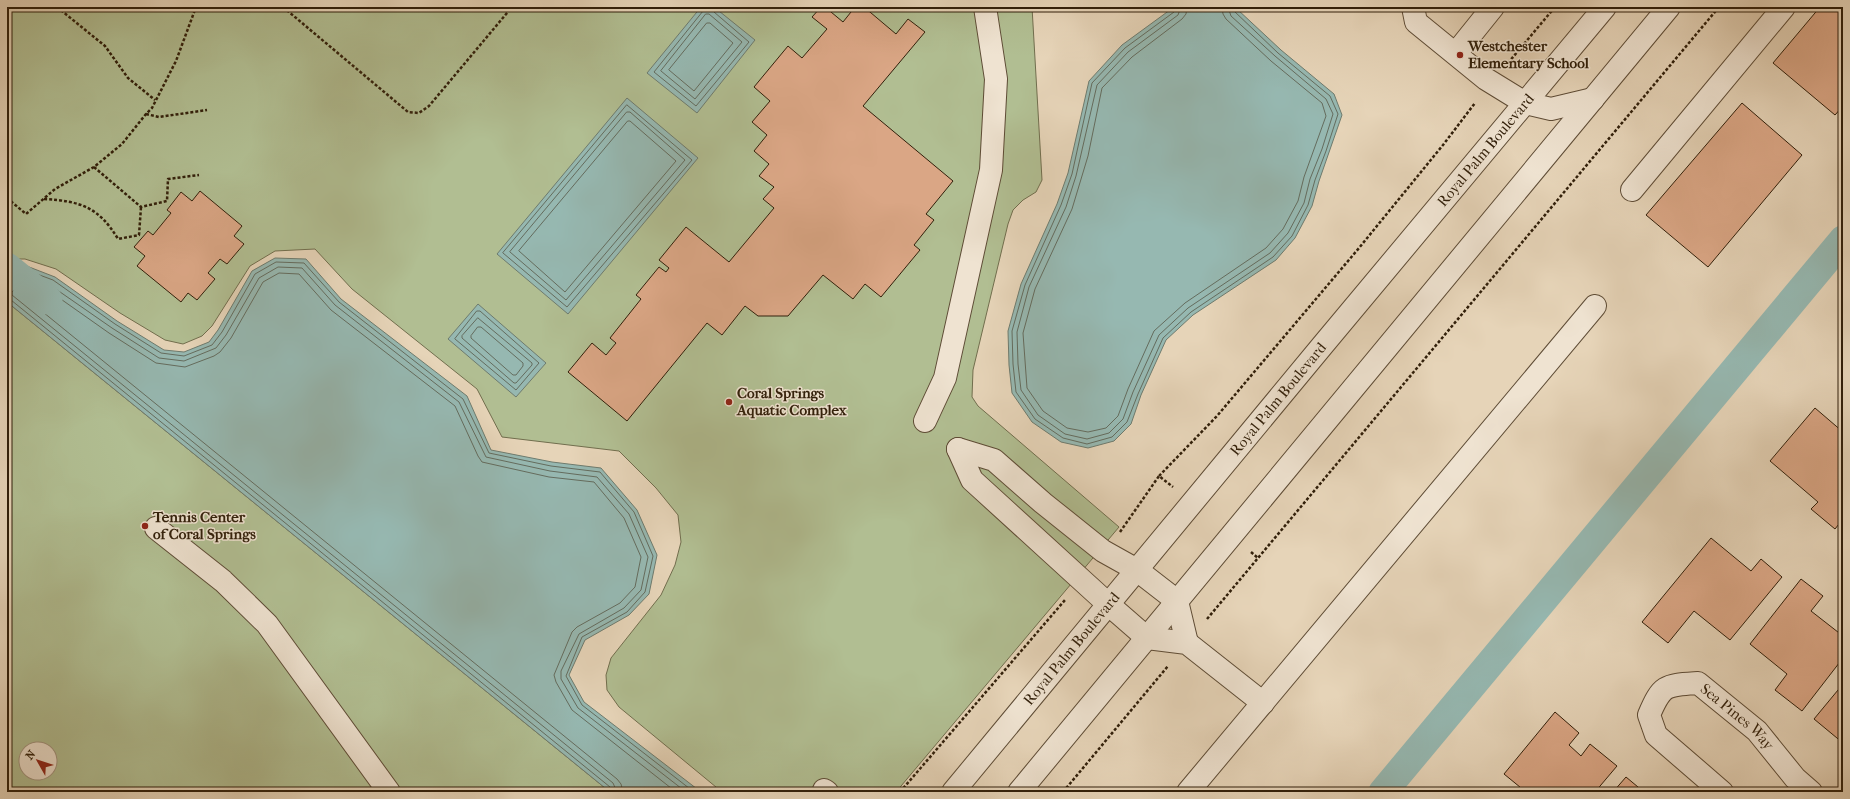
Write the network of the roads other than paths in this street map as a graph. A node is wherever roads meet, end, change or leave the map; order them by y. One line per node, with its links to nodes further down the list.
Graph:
1 (985, 7): 12 (street)
2 (1413, 7): 7 (street)
3 (1493, 7): 7 (street)
4 (1605, 7): 9 (street, Royal Palm Boulevard)
5 (1670, 7): 8 (street)
6 (1784, 7): 10 (street)
7 (1456, 53): 9 (street)
8 (1593, 99): 9 (street); 15 (street)
9 (1525, 103): 14 (street, Royal Palm Boulevard)
10 (1632, 190)
11 (1595, 306): 19 (street)
12 (925, 421)
13 (156, 528): 21 (street)
14 (1137, 570): 15 (street); 16 (street, Royal Palm Boulevard); 16 (street)
15 (1177, 601): 17 (street); 18 (street)
16 (1108, 604): 17 (street); 22 (street, Royal Palm Boulevard)
17 (1147, 638): 18 (street); 23 (street)
18 (1187, 643): 19 (street)
19 (1263, 703): 24 (street)
20 (1795, 787): 25 (street, Sea Pines Way)
21 (389, 792)
22 (953, 792)
23 (1019, 792)
24 (1188, 792)
25 (1722, 792)

